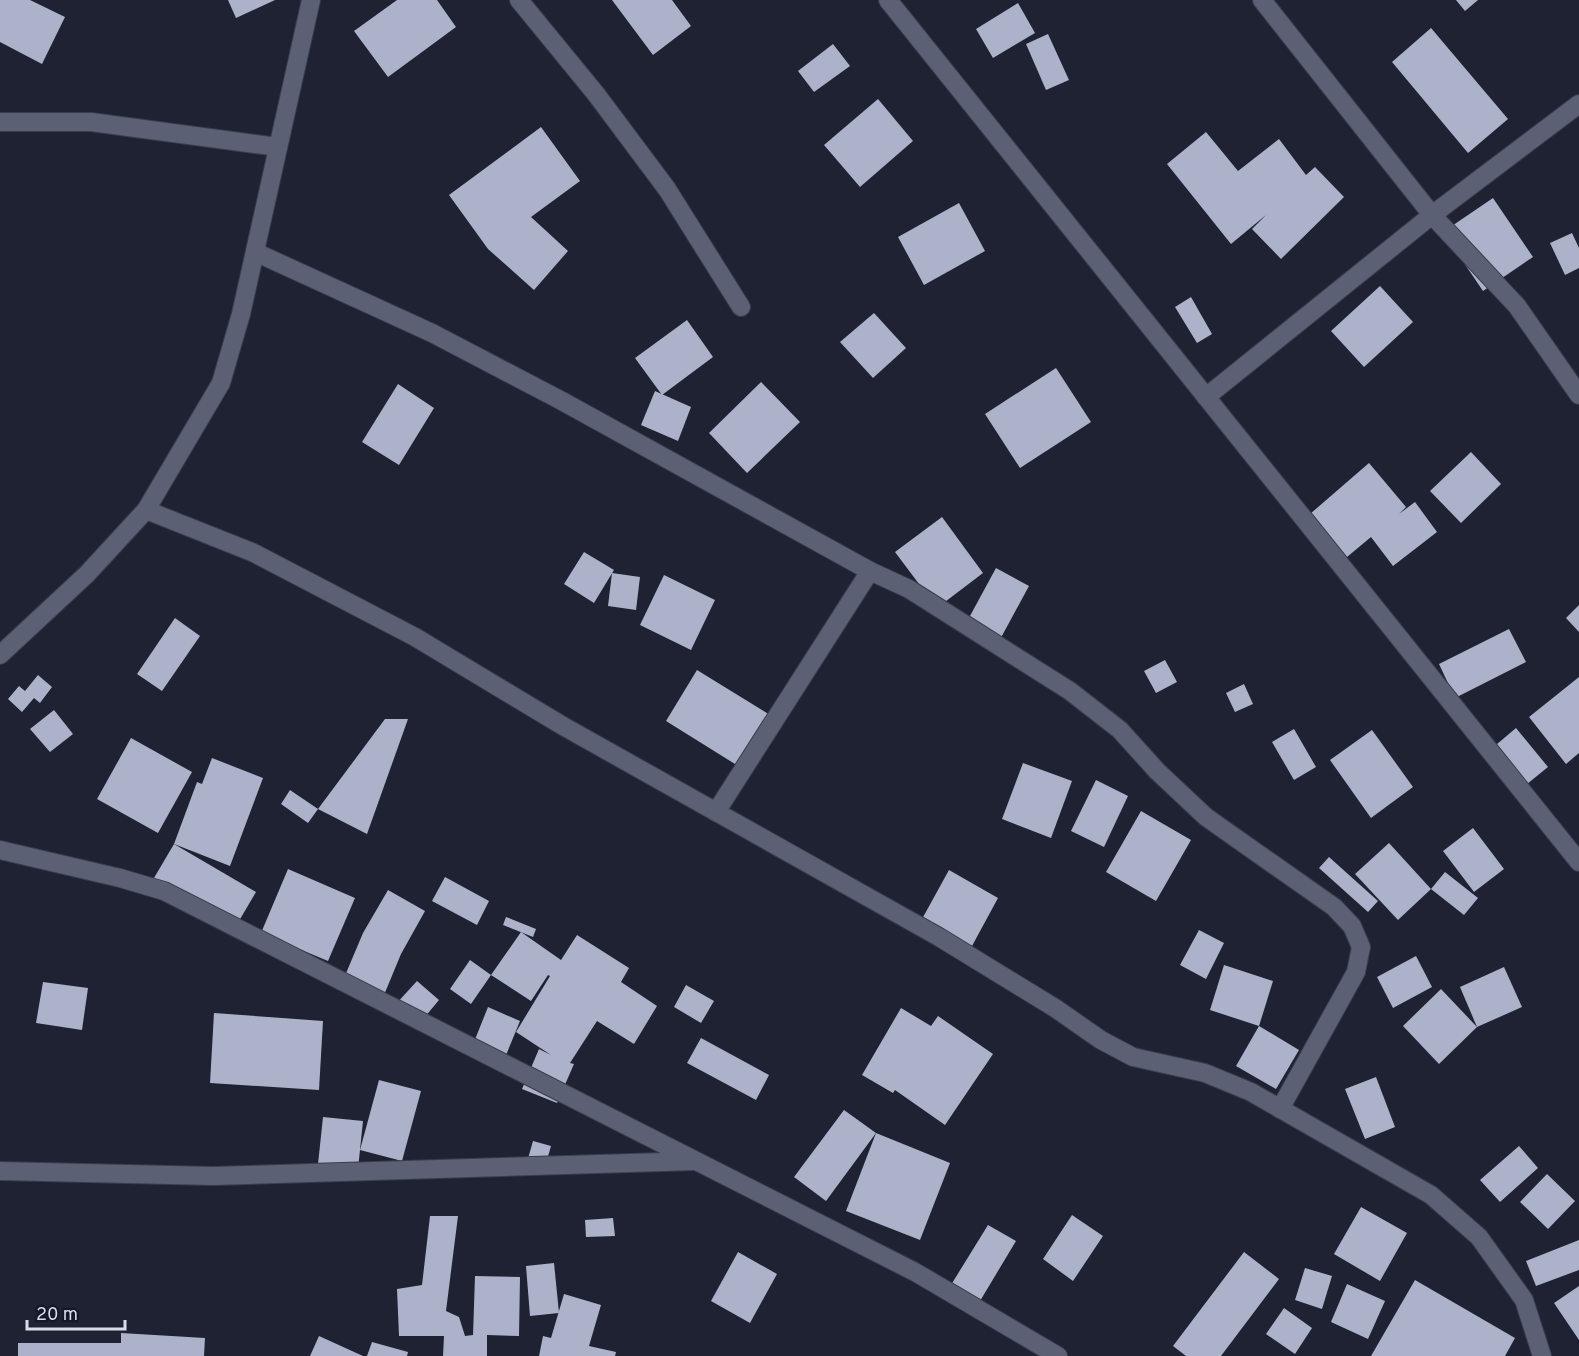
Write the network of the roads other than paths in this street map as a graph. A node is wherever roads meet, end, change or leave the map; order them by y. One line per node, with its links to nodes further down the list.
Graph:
1 (311, 0): 7 (street)
2 (519, 0): 10 (street)
3 (888, 0): 12 (street)
4 (1262, 0): 8 (street)
5 (1579, 104): 8 (street)
6 (0, 122): 7 (street)
7 (278, 147): 9 (street)
8 (1432, 215): 11 (street); 12 (street)
9 (255, 252): 13 (street); 14 (street)
10 (741, 307)
11 (1579, 395)
12 (1206, 397): 18 (street)
13 (146, 510): 15 (street); 16 (street)
14 (870, 571): 16 (street); 19 (street)
15 (0, 655)
16 (716, 812): 19 (street)
17 (0, 850): 20 (street)
18 (1579, 862)
19 (1280, 1109): 23 (street)
20 (696, 1161): 21 (street); 22 (street)
21 (0, 1171)
22 (1058, 1356)
23 (1542, 1356)

